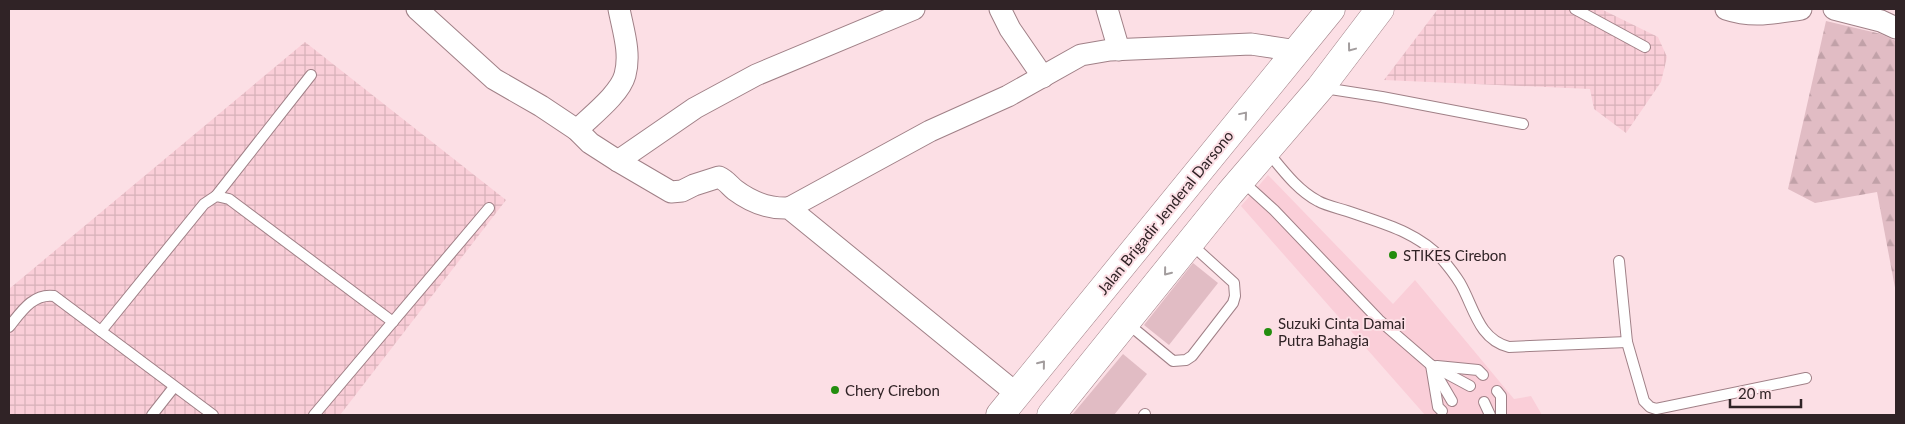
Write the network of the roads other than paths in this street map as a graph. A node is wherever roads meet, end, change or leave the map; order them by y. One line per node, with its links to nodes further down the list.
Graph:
1 (417, 9): 20 (street)
2 (619, 9): 20 (street)
3 (914, 9): 23 (street)
4 (1000, 9): 17 (street)
5 (1107, 9): 14 (street)
6 (1331, 9): 15 (highway, Jalan Brigadir Jenderal Darsono)
7 (1380, 9): 18 (highway, one-way to 18)
8 (1576, 9): 13 (lane)
9 (1726, 9): 10 (street)
10 (1801, 9)
11 (1834, 9): 12 (street)
12 (1896, 28)
13 (1645, 48)
14 (1119, 50): 15 (street); 17 (street)
15 (1297, 51): 22 (highway, Jalan Brigadir Jenderal Darsono, one-way to 15)
16 (311, 75): 25 (lane)
17 (1042, 77): 27 (street)
18 (1320, 88): 19 (lane); 21 (highway)
19 (1522, 124)
20 (577, 130): 23 (street)
21 (1266, 151): 24 (highway); 34 (lane)
22 (1213, 152): 24 (highway); 41 (highway, Jalan Brigadir Jenderal Darsono, one-way to 22)
23 (618, 161): 27 (street)
24 (1242, 180): 28 (highway); 35 (lane)
25 (216, 196): 30 (lane); 33 (lane)
26 (489, 208): 30 (lane)
27 (789, 208): 41 (street)
28 (1191, 244): 31 (highway, one-way to 31); 31 (lane)
29 (1619, 261): 34 (lane)
30 (393, 322): 48 (lane)
31 (1126, 323): 50 (highway)
32 (9, 327): 33 (lane)
33 (101, 331): 39 (lane)
34 (1627, 342): 45 (lane)
35 (1431, 365): 36 (lane); 38 (lane); 42 (lane); 44 (lane)
36 (1483, 375)
37 (1806, 378): 45 (lane)
38 (1470, 386)
39 (174, 387): 46 (lane); 47 (lane)
40 (1497, 391): 52 (lane)
41 (1018, 394): 49 (highway, Jalan Brigadir Jenderal Darsono)
42 (1452, 401)
43 (1484, 402): 51 (lane)
44 (1442, 411)
45 (1651, 411)
46 (152, 415)
47 (213, 415)
48 (314, 415)
49 (1000, 415)
50 (1051, 415)
51 (1490, 415)
52 (1501, 415)

